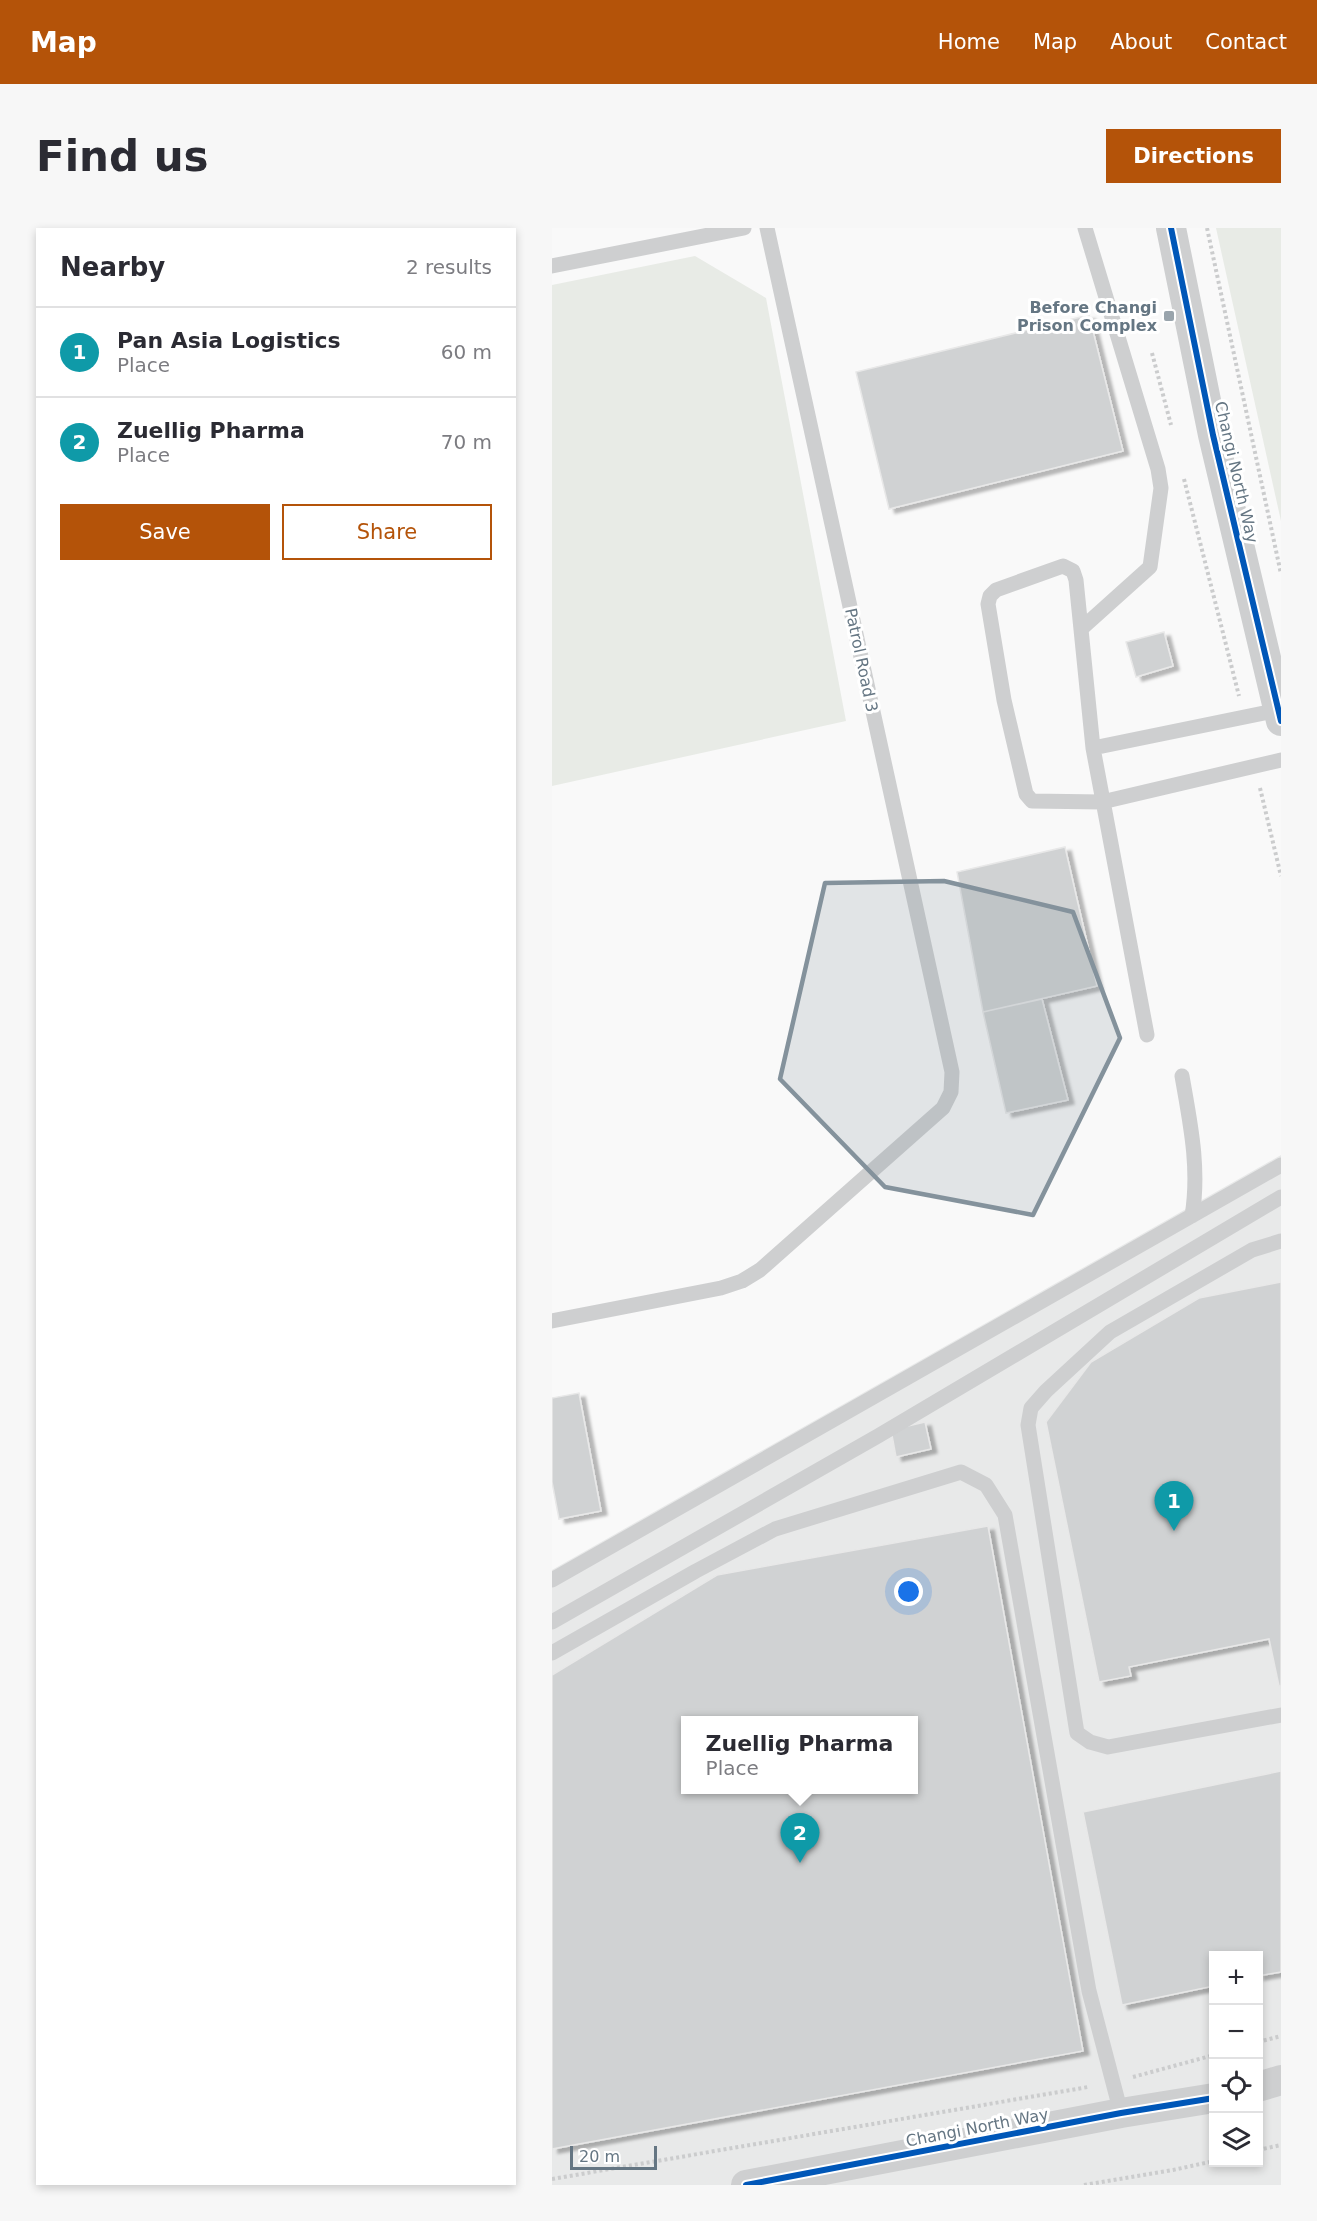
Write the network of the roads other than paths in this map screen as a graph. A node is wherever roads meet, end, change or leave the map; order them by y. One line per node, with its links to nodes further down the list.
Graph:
1 (744, 228): 5 (lane)
2 (767, 228): 17 (lane, Patrol Road 3)
3 (1084, 228): 6 (lane)
4 (1171, 228): 7 (street, Changi North Way)
5 (552, 266)
6 (1081, 628): 8 (lane); 10 (lane)
7 (1280, 716): 8 (lane)
8 (1093, 748): 10 (lane)
9 (1281, 760): 10 (lane)
10 (1102, 802): 11 (lane)
11 (1147, 1035)
12 (1182, 1076): 15 (lane)
13 (1281, 1166): 15 (lane)
14 (1281, 1197): 19 (lane)
15 (1192, 1216): 18 (lane)
16 (1281, 1241): 21 (lane)
17 (552, 1321)
18 (552, 1580)
19 (552, 1622)
20 (552, 1653): 25 (lane)
21 (1281, 1715)
22 (1281, 2080): 23 (street)
23 (1263, 2085)
24 (1209, 2099): 25 (street, Changi North Way)
25 (1121, 2114): 26 (street, Changi North Way)
26 (746, 2185)

